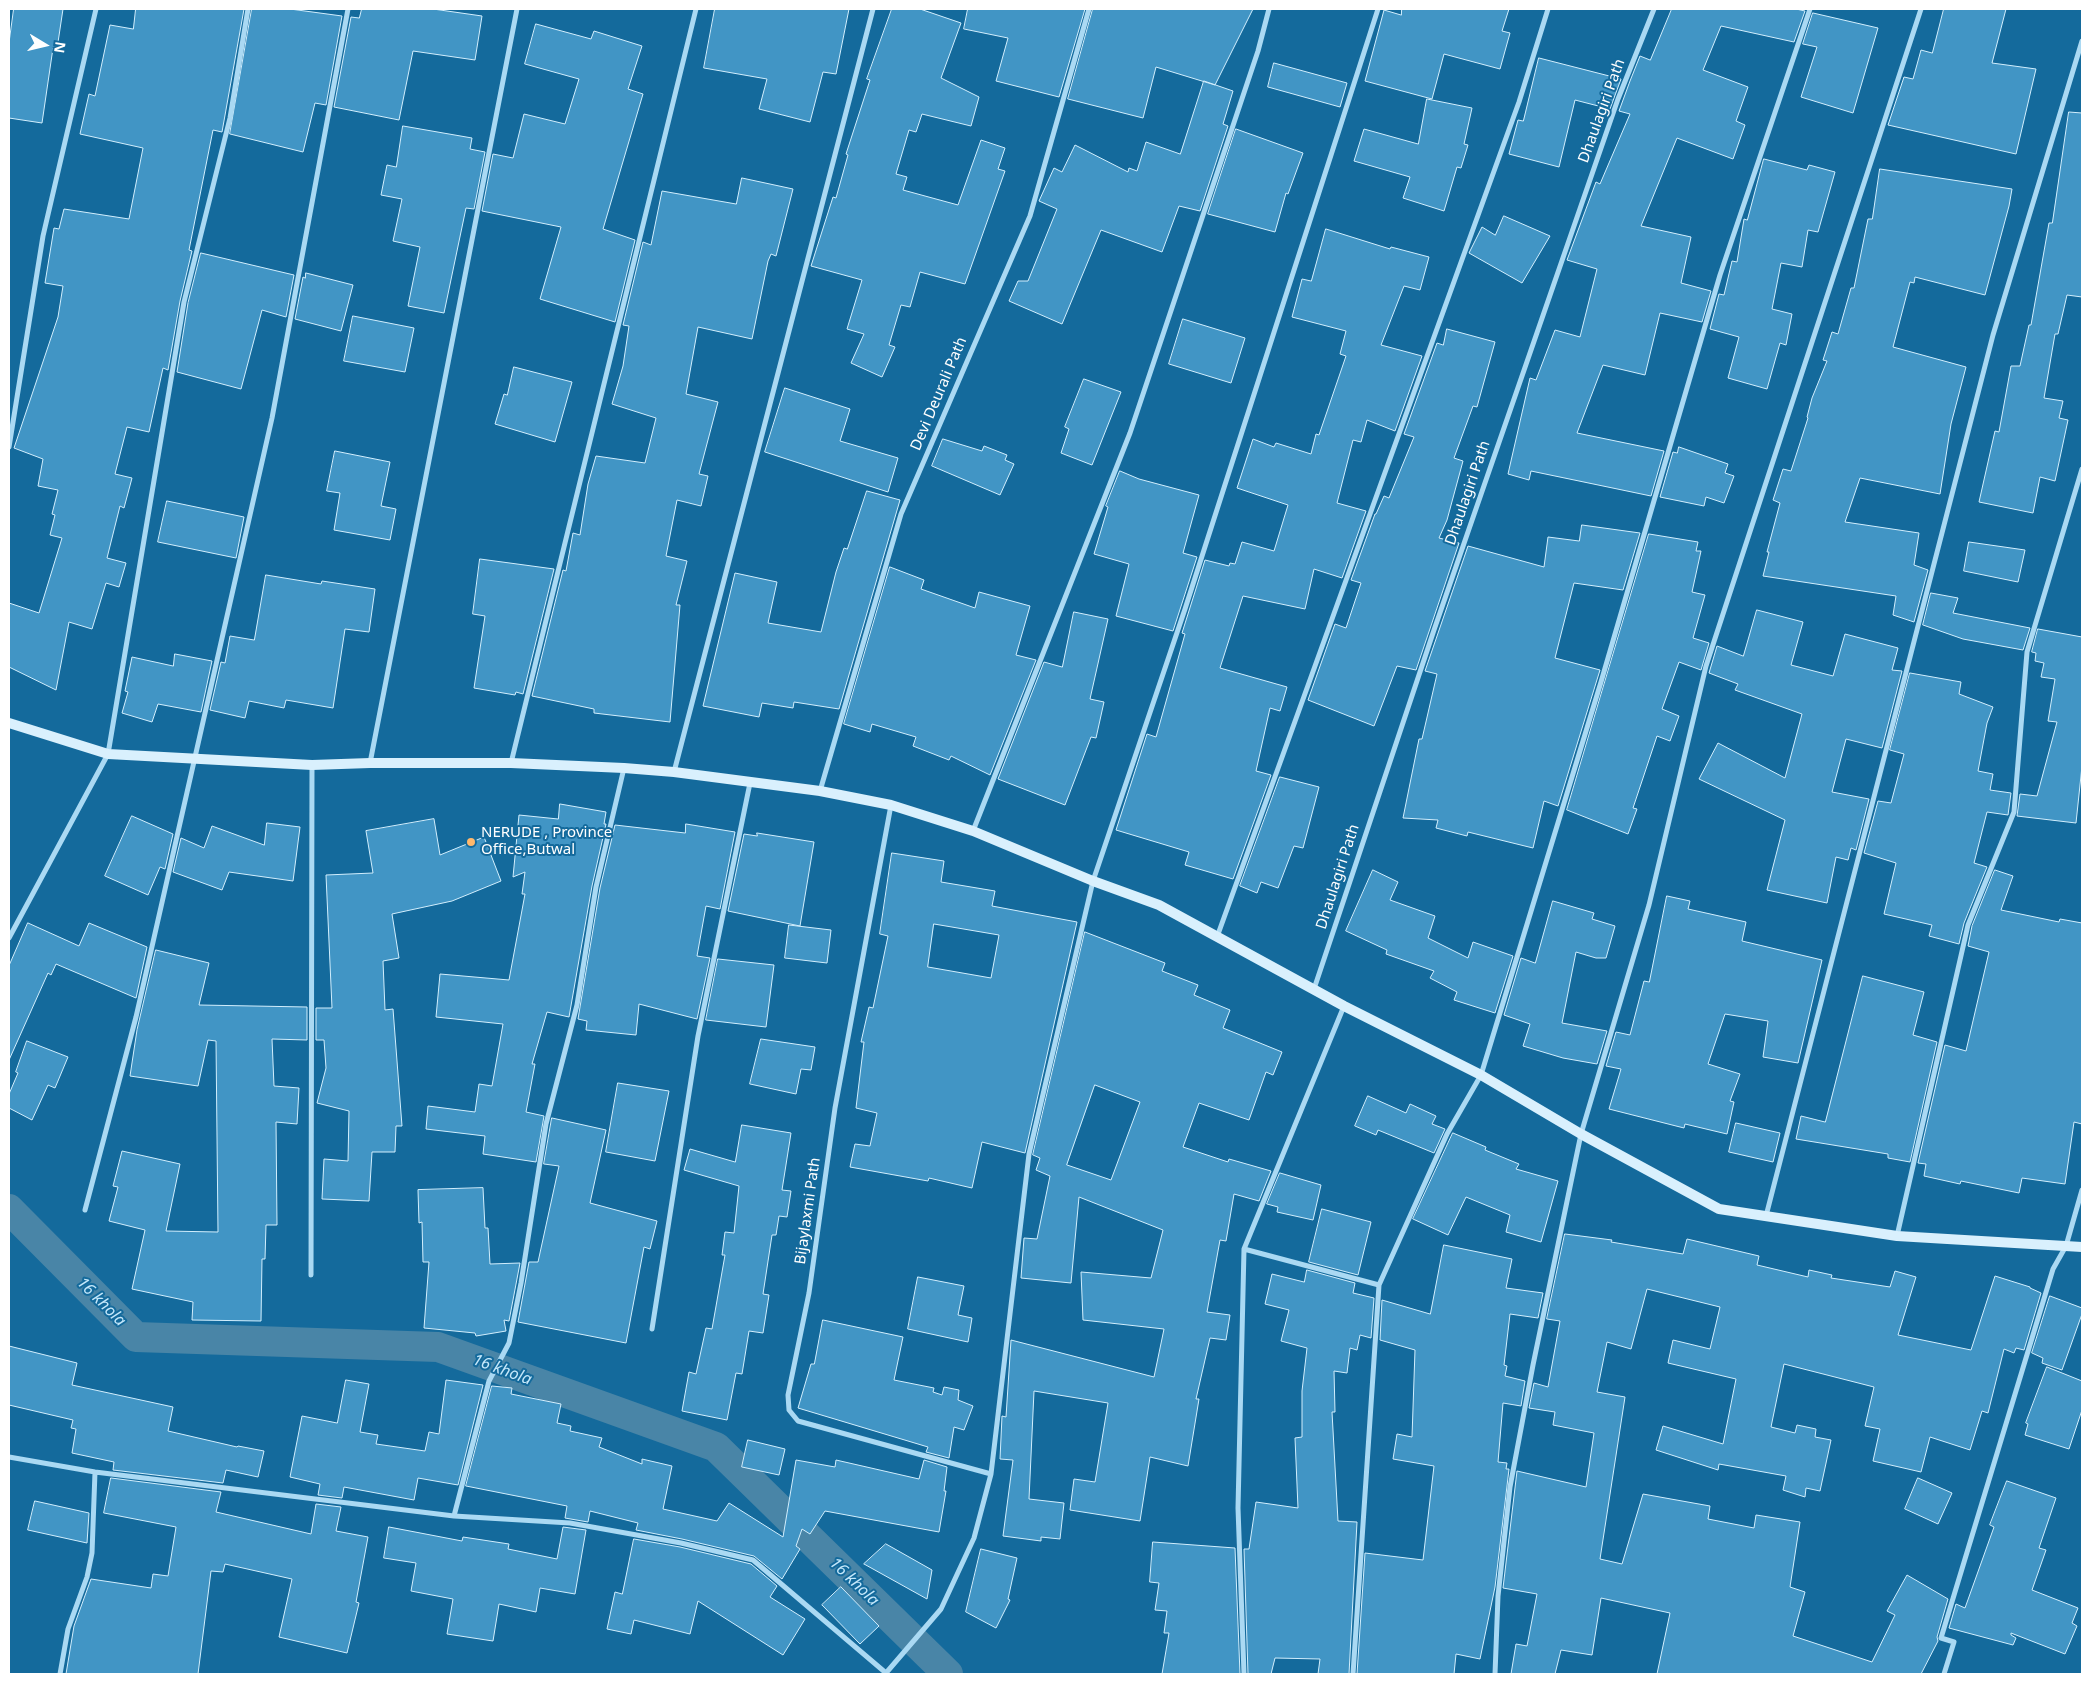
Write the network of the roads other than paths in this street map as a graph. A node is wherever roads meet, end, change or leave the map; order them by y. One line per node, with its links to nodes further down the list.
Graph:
1 (96, 9): 15 (street)
2 (248, 9): 18 (street)
3 (348, 9): 19 (street)
4 (517, 9): 20 (street)
5 (696, 9): 21 (street)
6 (873, 9): 24 (street)
7 (1089, 9): 26 (street, Devi Deurali Path)
8 (1269, 9): 28 (street)
9 (1378, 9): 29 (street)
10 (1548, 9): 30 (street)
11 (1654, 9): 32 (street, Dhaulagiri Path)
12 (1810, 9): 34 (street)
13 (1921, 9): 35 (street)
14 (2082, 41): 38 (street)
15 (9, 447)
16 (2082, 469): 39 (street)
17 (9, 723): 18 (street)
18 (108, 754): 19 (street); 31 (street)
19 (196, 758): 22 (street); 37 (street)
20 (370, 762): 21 (street); 22 (street)
21 (511, 763): 23 (street)
22 (312, 765): 43 (street)
23 (624, 768): 24 (street); 49 (street)
24 (674, 772): 25 (street)
25 (750, 783): 26 (street); 45 (street)
26 (820, 791): 27 (street)
27 (891, 805): 28 (street); 48 (street, Bijaylaxmi Path)
28 (973, 831): 29 (street)
29 (1093, 881): 30 (street); 48 (street)
30 (1217, 937): 32 (street)
31 (9, 938)
32 (1314, 989): 33 (street)
33 (1344, 1006): 34 (street); 42 (street)
34 (1481, 1075): 35 (street); 44 (street)
35 (1581, 1134): 38 (street); 54 (street)
36 (2082, 1190): 40 (street)
37 (85, 1210)
38 (1766, 1217): 39 (street)
39 (1897, 1236): 40 (street)
40 (2066, 1246): 41 (street); 55 (street)
41 (2082, 1247)
42 (1244, 1249): 44 (street); 52 (street)
43 (311, 1275)
44 (1379, 1286): 53 (street)
45 (652, 1329)
46 (9, 1457): 47 (street)
47 (95, 1472): 49 (street); 51 (street)
48 (991, 1474): 50 (street)
49 (454, 1516): 50 (street)
50 (887, 1673)
51 (60, 1674)
52 (1244, 1674)
53 (1353, 1674)
54 (1495, 1674)
55 (1944, 1674)

